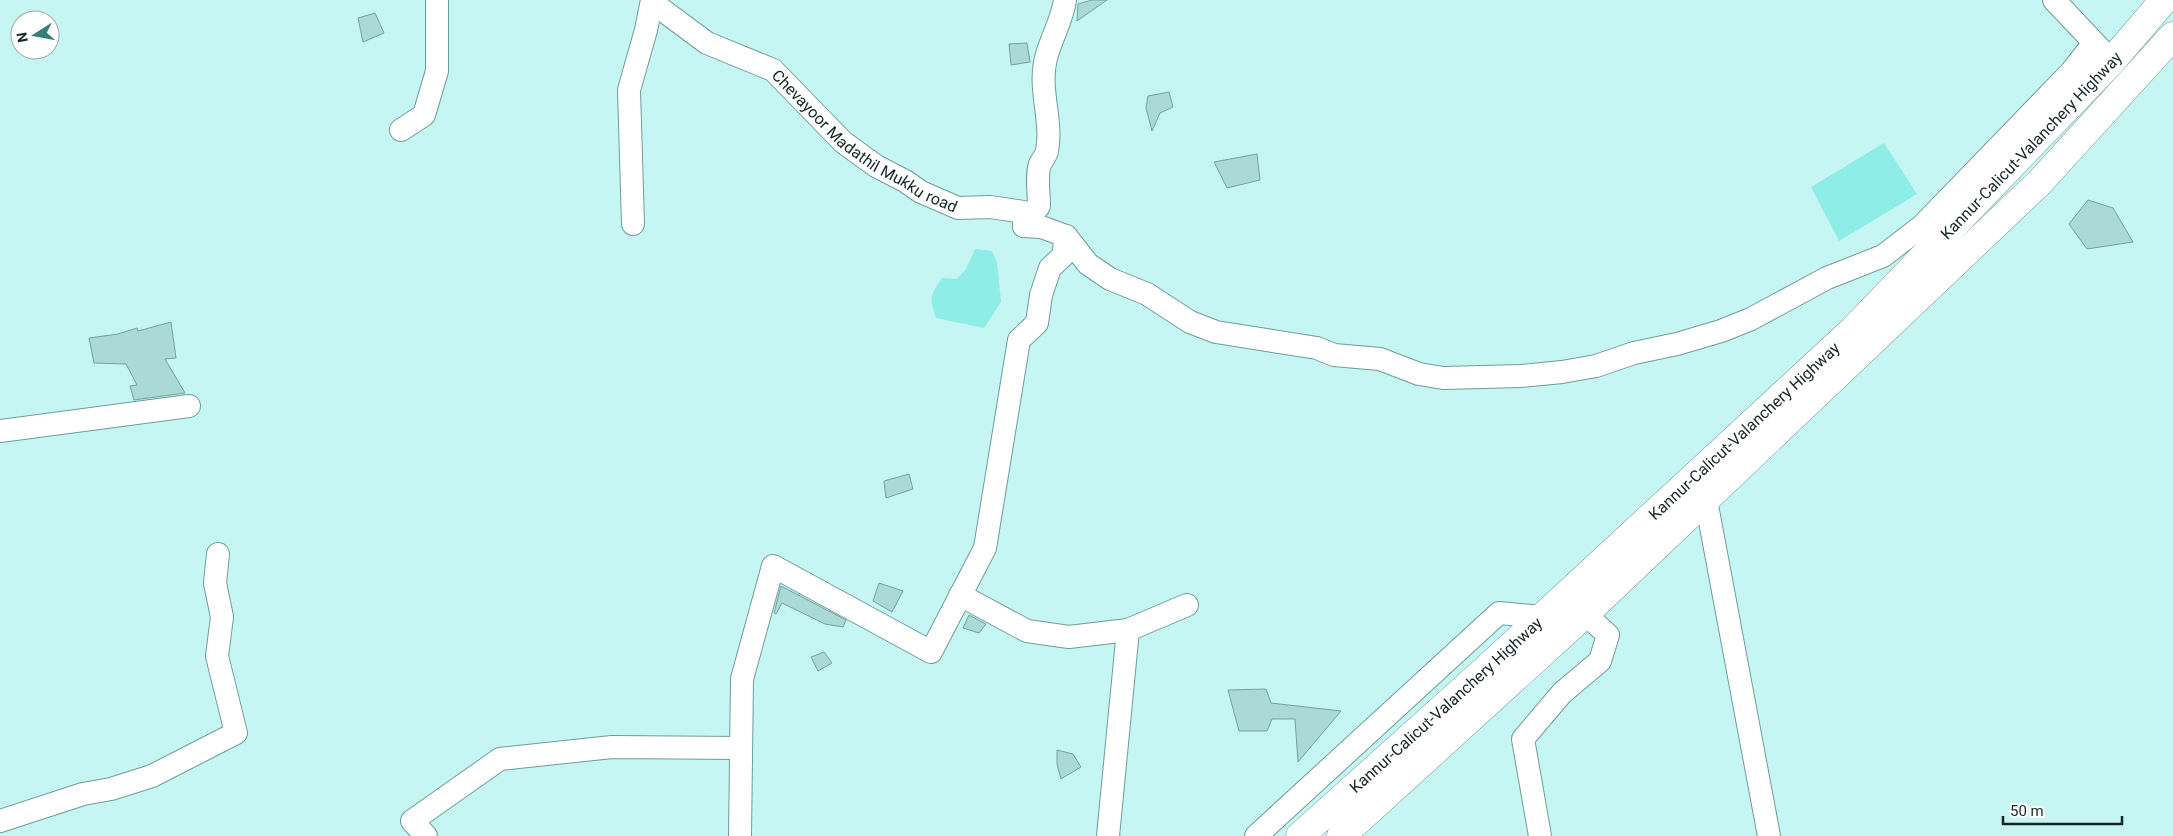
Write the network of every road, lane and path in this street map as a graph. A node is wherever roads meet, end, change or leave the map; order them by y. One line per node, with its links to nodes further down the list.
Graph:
1 (437, 0): 8 (street)
2 (1065, 0): 10 (street)
3 (2054, 0): 7 (street)
4 (2164, 0): 7 (highway, Kannur-Calicut-Valanchery Highway)
5 (653, 2): 9 (street); 10 (street, Chevayoor Madathil Mukku road)
6 (2173, 36): 14 (highway, Kannur-Calicut-Valanchery Highway)
7 (2103, 52): 11 (street); 19 (highway, Kannur-Calicut-Valanchery Highway)
8 (401, 130)
9 (634, 224)
10 (1024, 226): 11 (street)
11 (1066, 236): 16 (street)
12 (189, 406): 13 (street)
13 (0, 431)
14 (1706, 500): 18 (highway, Kannur-Calicut-Valanchery Highway); 30 (street)
15 (218, 554): 22 (street)
16 (960, 595): 20 (street); 21 (street)
17 (1187, 604): 20 (street)
18 (1586, 614): 28 (highway, Kannur-Calicut-Valanchery Highway); 29 (street)
19 (1543, 617): 26 (street); 27 (highway, Kannur-Calicut-Valanchery Highway)
20 (1128, 630): 25 (street)
21 (741, 748): 23 (street); 24 (street)
22 (0, 820)
23 (426, 836)
24 (740, 836)
25 (1108, 836)
26 (1256, 836)
27 (1300, 836)
28 (1341, 836)
29 (1540, 836)
30 (1768, 836)

